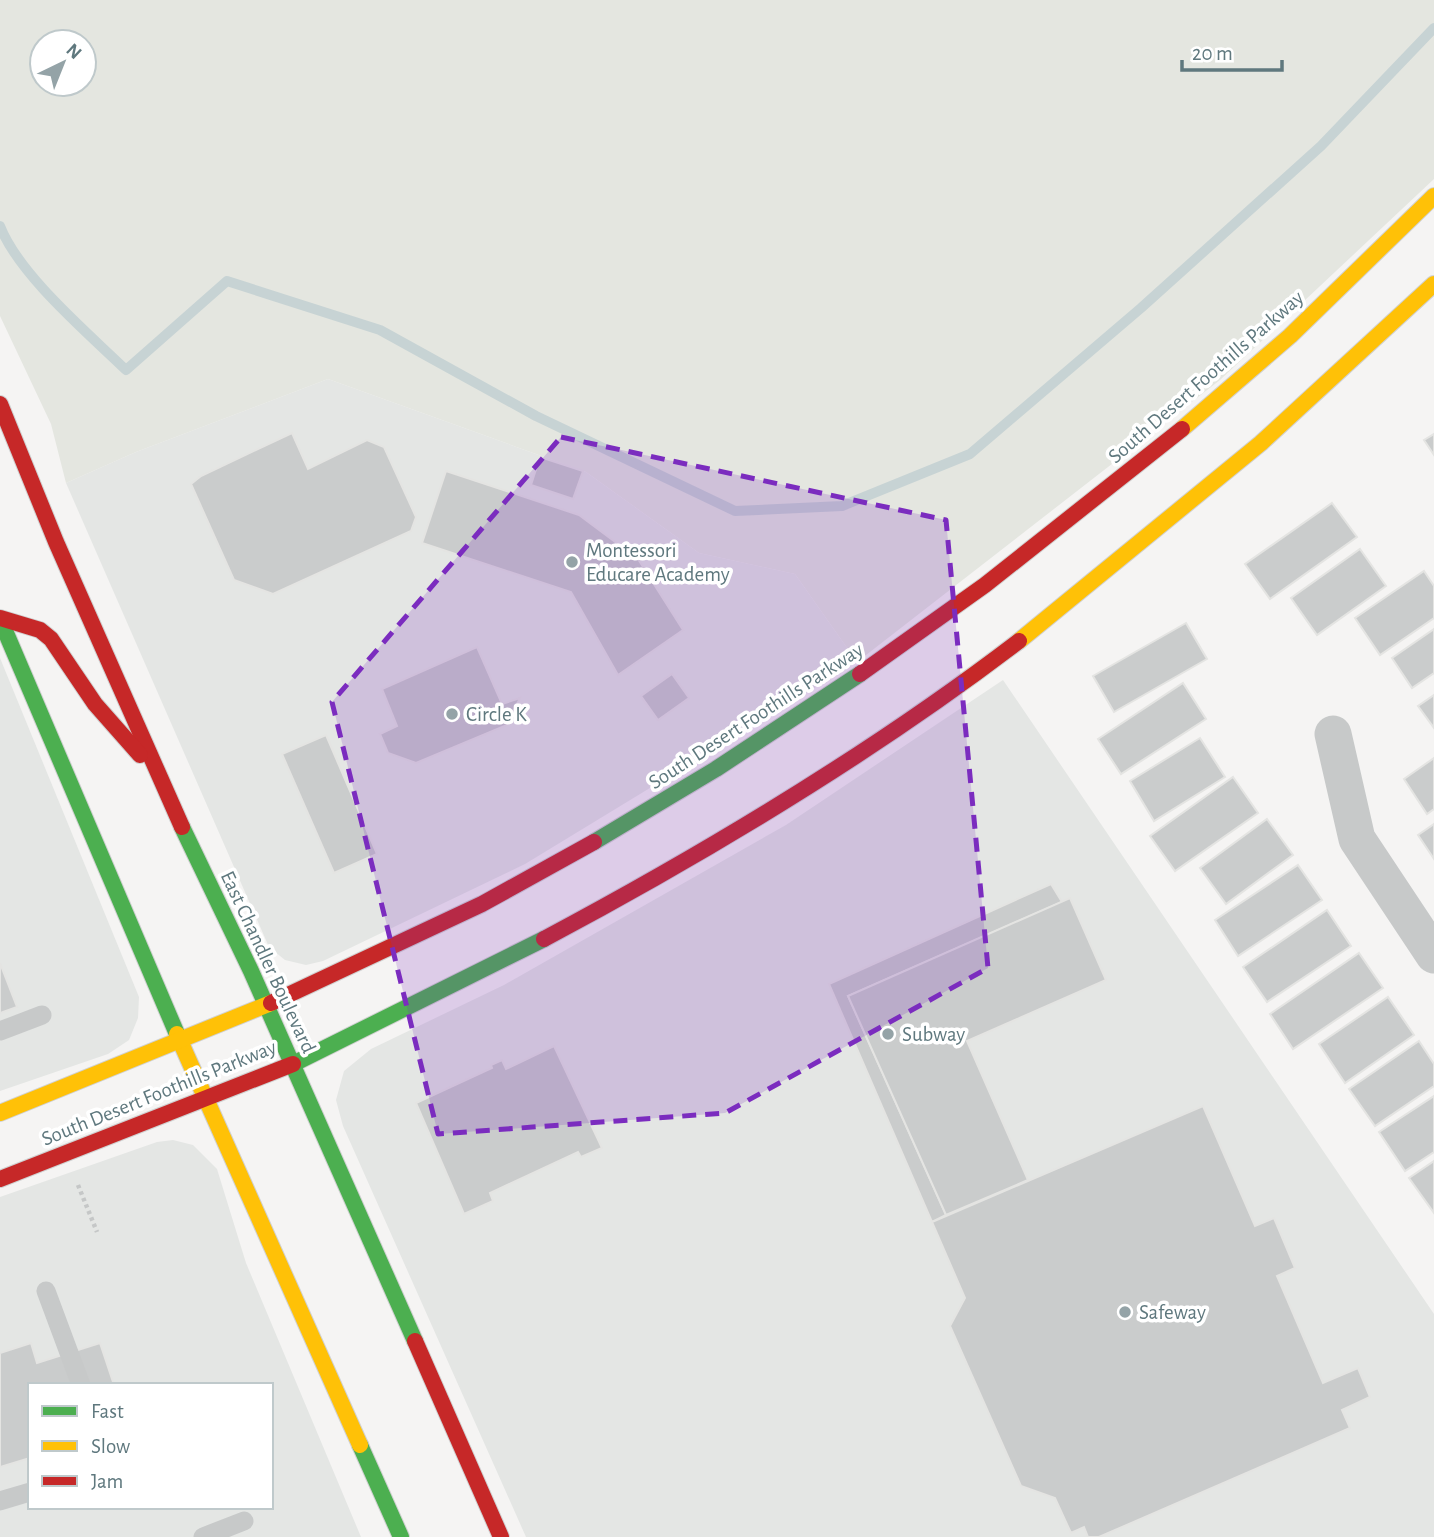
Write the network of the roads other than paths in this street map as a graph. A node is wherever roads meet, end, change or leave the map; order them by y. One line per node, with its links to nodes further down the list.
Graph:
1 (1434, 196): 8 (street, South Desert Foothills Parkway)
2 (1434, 284): 12 (street, South Desert Foothills Parkway)
3 (0, 404): 6 (street, East Chandler Boulevard)
4 (0, 618): 6 (street); 11 (street)
5 (1333, 734): 7 (street)
6 (158, 775): 8 (street, East Chandler Boulevard)
7 (1433, 950)
8 (266, 1006): 11 (street, South Desert Foothills Parkway); 12 (street, East Chandler Boulevard)
9 (42, 1015): 10 (lane)
10 (0, 1031)
11 (181, 1044): 13 (street); 14 (street, South Desert Foothills Parkway)
12 (292, 1063): 13 (street, South Desert Foothills Parkway); 23 (street, East Chandler Boulevard)
13 (206, 1099): 15 (street, South Desert Foothills Parkway); 22 (street)
14 (0, 1114)
15 (0, 1179)
16 (47, 1292): 17 (lane)
17 (80, 1383)
18 (28, 1493): 19 (lane)
19 (0, 1501)
20 (244, 1521): 21 (lane)
21 (203, 1537)
22 (401, 1537)
23 (501, 1537)

